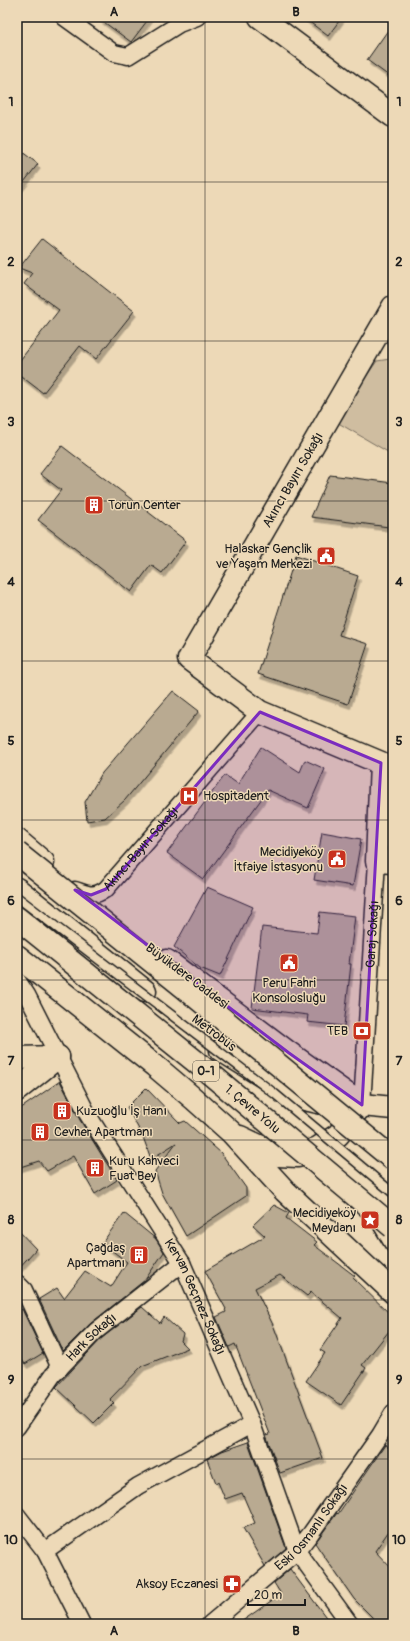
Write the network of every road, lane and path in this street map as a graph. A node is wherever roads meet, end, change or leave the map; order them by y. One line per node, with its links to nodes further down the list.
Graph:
1 (64, 17): 2 (street)
2 (197, 17)
3 (260, 17): 4 (main road)
4 (393, 116)
5 (393, 307): 6 (main road, Akıncı Bayırı Sokağı)
6 (260, 712): 7 (main road, Akıncı Bayırı Sokağı); 12 (street, Akıncı Bayırı Sokağı)
7 (381, 764): 10 (main road, Garaj Sokağı)
8 (17, 840): 12 (main road, Büyükdere Caddesi)
9 (17, 853): 24 (main road, bridge)
10 (385, 861): 20 (street, Garaj Sokağı)
11 (17, 889): 20 (main road, Büyükdere Caddesi)
12 (75, 890): 20 (main road, Büyükdere Caddesi)
13 (17, 897): 25 (lane, Metrobüs, bridge)
14 (17, 918): 25 (main road, 1. Çevre Yolu / O-1, bridge)
15 (17, 956): 22 (main road)
16 (17, 980): 17 (street, Kervan Geçmez Sokağı)
17 (58, 1057): 18 (main road); 19 (main road); 27 (street, Kervan Geçmez Sokağı)
18 (17, 1058)
19 (17, 1090)
20 (362, 1105): 21 (main road, Büyükdere Caddesi); 23 (main road)
21 (393, 1108)
22 (232, 1133): 23 (main road); 29 (main road)
23 (318, 1148): 25 (street)
24 (393, 1159)
25 (393, 1208): 26 (street)
26 (393, 1244)
27 (182, 1263): 30 (street, Hark Sokağı); 32 (street, Kervan Geçmez Sokağı)
28 (17, 1283): 30 (street)
29 (393, 1292)
30 (60, 1368): 33 (street, Hark Sokağı)
31 (393, 1413): 36 (street, Eski Osmanlı Sokağı)
32 (252, 1424): 35 (street); 36 (street, Kervan Geçmez Sokağı)
33 (17, 1427)
34 (17, 1515): 35 (street)
35 (45, 1551): 37 (street)
36 (297, 1551): 38 (street, Eski Osmanlı Sokağı); 39 (street, Kervan Geçmez Sokağı)
37 (82, 1624)
38 (210, 1624)
39 (350, 1624)

